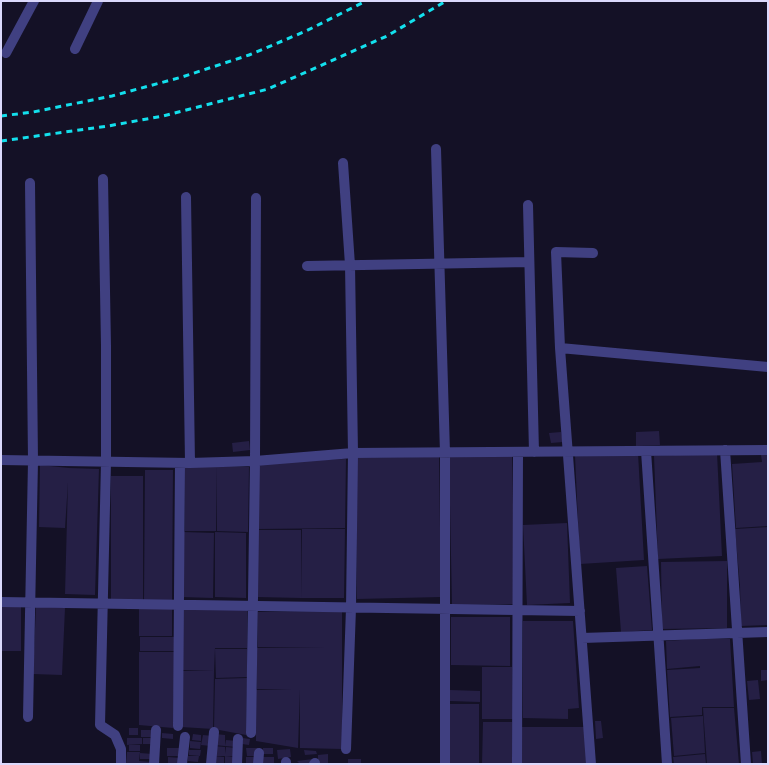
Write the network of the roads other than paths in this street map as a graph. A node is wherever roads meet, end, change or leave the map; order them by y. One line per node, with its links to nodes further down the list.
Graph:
1 (34, 1): 4 (street)
2 (98, 1): 3 (street)
3 (74, 49)
4 (6, 52)
5 (436, 148): 14 (street)
6 (343, 163): 15 (street)
7 (103, 179): 30 (street)
8 (30, 183): 29 (street)
9 (186, 198): 31 (street)
10 (256, 198): 28 (street)
11 (528, 205): 13 (street)
12 (593, 253): 17 (street)
13 (529, 262): 14 (street); 23 (street)
14 (439, 263): 15 (street); 26 (street)
15 (350, 265): 16 (street); 25 (street)
16 (307, 266)
17 (560, 348): 18 (street); 24 (street)
18 (768, 367)
19 (725, 450): 20 (street); 21 (street); 41 (street)
20 (768, 450)
21 (646, 451): 24 (street); 43 (street)
22 (518, 452): 23 (street); 26 (street); 39 (street)
23 (534, 452): 24 (street)
24 (568, 452): 40 (street)
25 (353, 453): 26 (street); 28 (street); 37 (street)
26 (445, 453): 38 (street)
27 (1, 460): 29 (street)
28 (255, 460): 31 (street); 36 (street)
29 (33, 461): 30 (street); 33 (street)
30 (106, 462): 31 (street); 34 (street)
31 (185, 463): 35 (street)
32 (1, 602): 33 (street)
33 (31, 603): 34 (street); 45 (street)
34 (102, 604): 35 (street); 54 (street)
35 (179, 605): 36 (street); 46 (street)
36 (252, 606): 37 (street); 49 (street)
37 (351, 608): 38 (street); 52 (street)
38 (446, 609): 39 (street); 60 (street)
39 (517, 610): 40 (street); 61 (street)
40 (580, 612): 44 (street)
41 (736, 632): 42 (street); 43 (street); 64 (street)
42 (768, 632)
43 (657, 635): 44 (street); 63 (street)
44 (582, 638): 62 (street)
45 (28, 717)
46 (178, 726)
47 (156, 730): 55 (street)
48 (214, 732): 57 (street)
49 (251, 733)
50 (185, 737): 56 (street)
51 (238, 739): 58 (street)
52 (346, 749)
53 (259, 753): 59 (street)
54 (121, 764)
55 (154, 764)
56 (182, 764)
57 (211, 764)
58 (236, 764)
59 (258, 764)
60 (445, 764)
61 (517, 764)
62 (591, 764)
63 (667, 764)
64 (746, 764)

